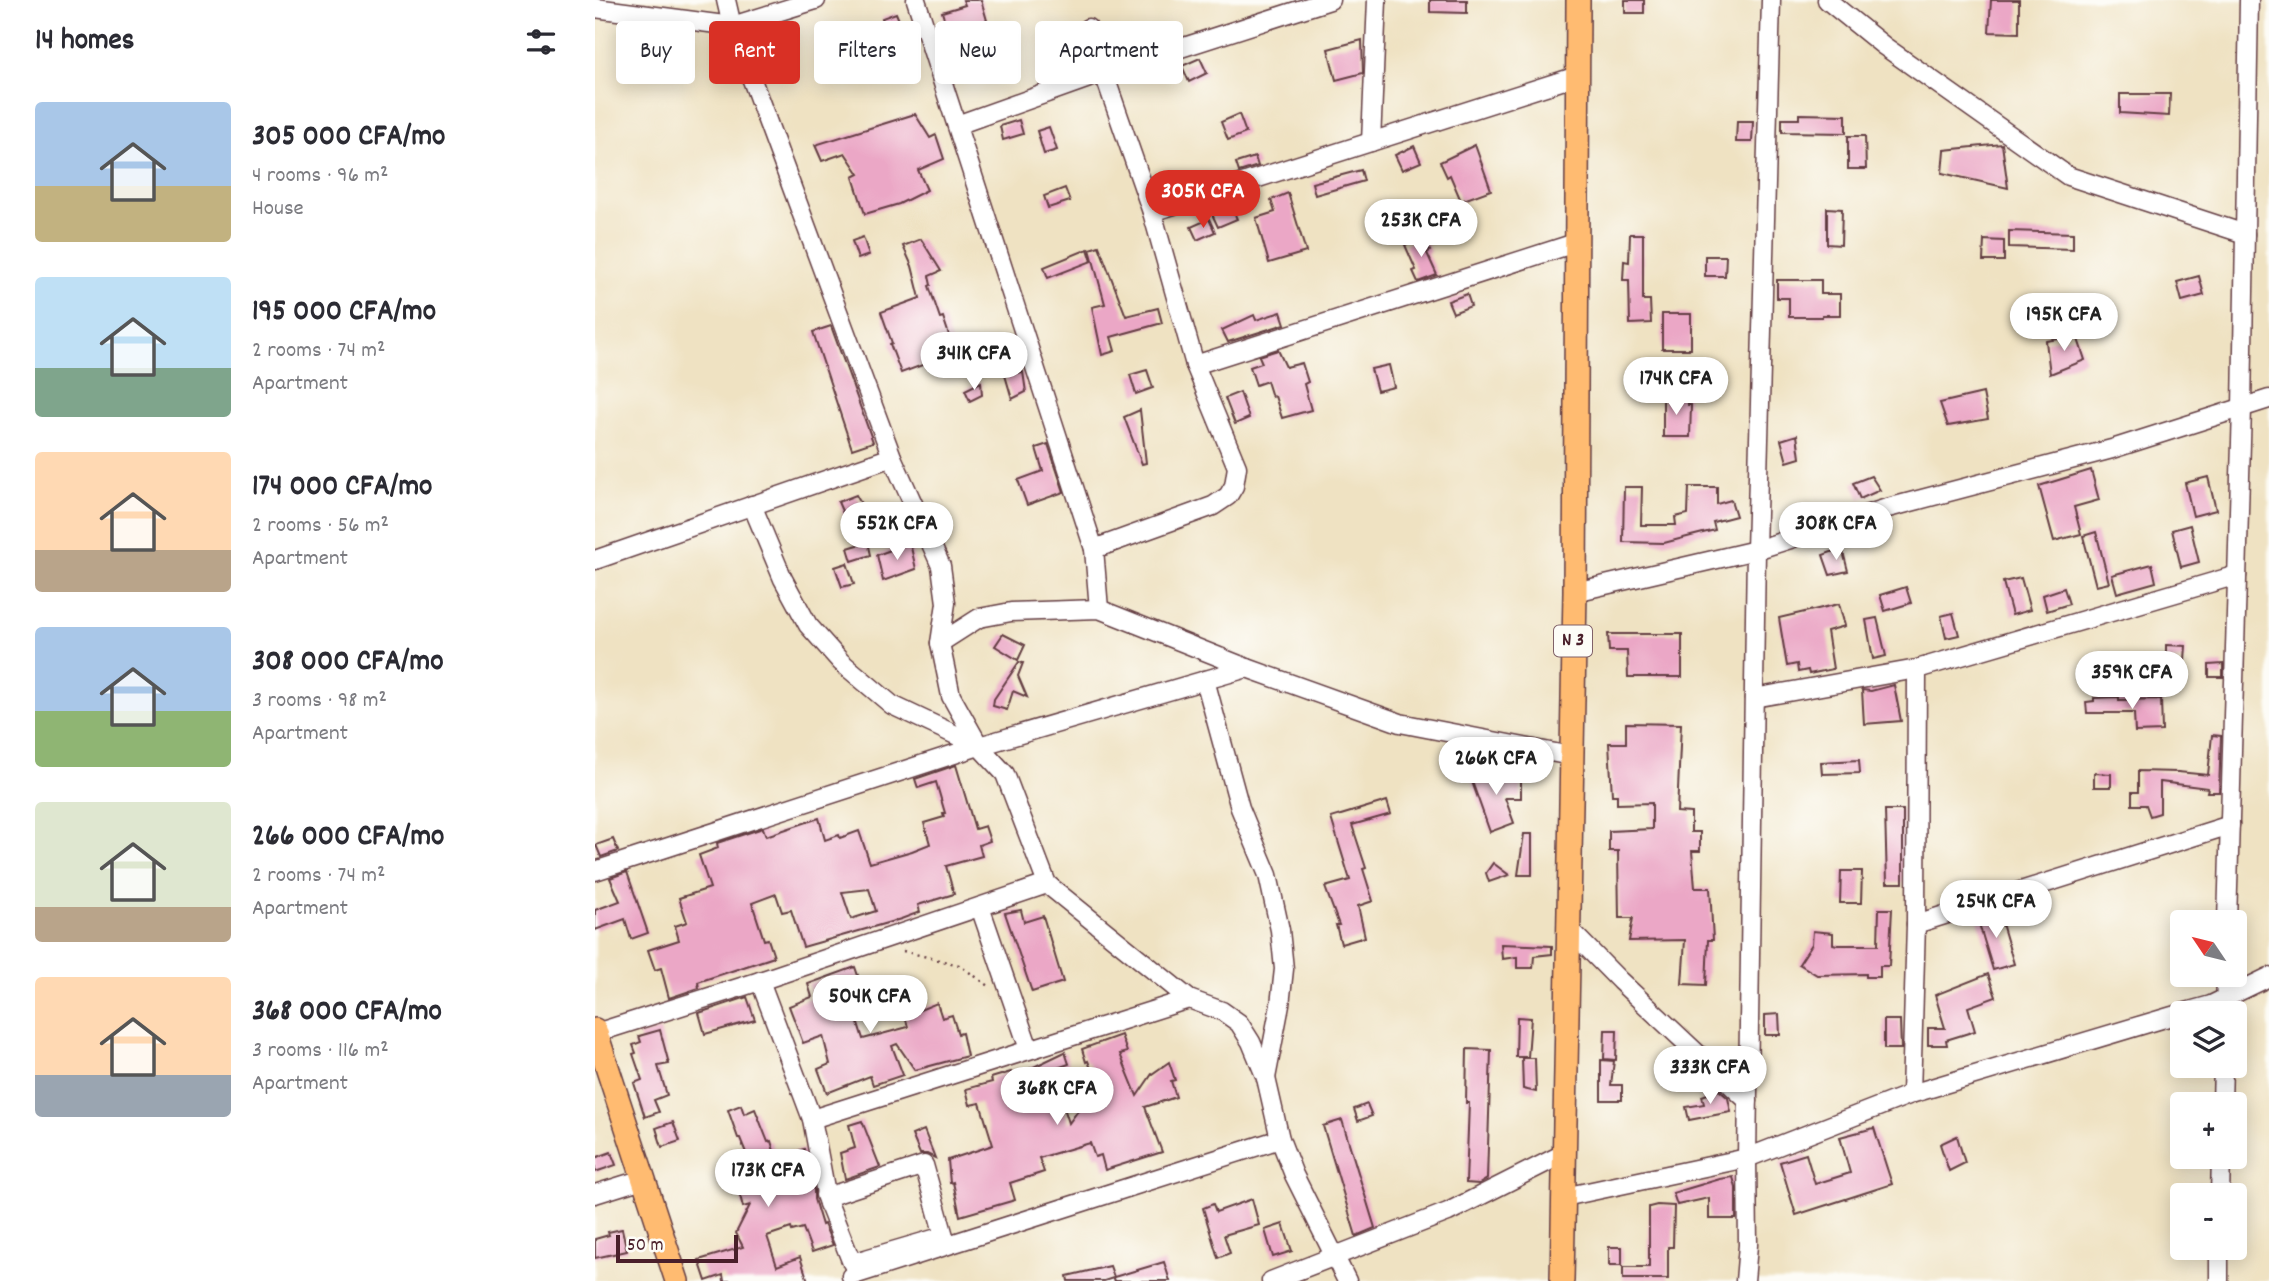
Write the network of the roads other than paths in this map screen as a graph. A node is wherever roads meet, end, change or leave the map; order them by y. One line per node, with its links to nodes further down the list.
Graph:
1 (726, 0): 11 (street)
2 (816, 0): 12 (street)
3 (916, 0): 19 (street)
4 (1330, 0): 14 (street)
5 (1377, 0): 20 (street)
6 (1578, 0): 15 (main road, N 3)
7 (1771, 0): 30 (street)
8 (1827, 0): 22 (street)
9 (2249, 0): 22 (street)
10 (595, 8): 13 (street)
11 (731, 21)
12 (748, 21)
13 (709, 23)
14 (1183, 47)
15 (1577, 76): 20 (street); 23 (main road, N 3)
16 (754, 84): 27 (street)
17 (1072, 84): 19 (street)
18 (1107, 84): 21 (street)
19 (957, 125): 29 (street)
20 (1371, 142): 21 (street)
21 (1152, 212): 24 (street)
22 (2245, 234): 26 (street)
23 (1575, 243): 24 (street); 33 (main road, N 3)
24 (1195, 365): 29 (street)
25 (2269, 399): 26 (street)
26 (2242, 408): 30 (street); 32 (street)
27 (892, 457): 28 (street); 35 (street)
28 (752, 505): 31 (street); 40 (street)
29 (1094, 549): 34 (street)
30 (1756, 550): 33 (street); 39 (street)
31 (595, 560)
32 (2237, 575): 37 (street); 42 (street)
33 (1575, 592): 41 (main road, N 3)
34 (1099, 609): 35 (street); 36 (street)
35 (940, 643): 40 (street)
36 (1247, 668): 38 (street); 41 (street)
37 (1917, 669): 39 (street); 47 (street)
38 (1205, 680): 40 (street); 56 (street)
39 (1753, 698): 58 (street)
40 (979, 746): 43 (street); 44 (street)
41 (1571, 756): 48 (main road, N 3)
42 (2230, 825): 46 (street); 47 (street)
43 (595, 871)
44 (1047, 884): 45 (street); 51 (street)
45 (980, 907): 50 (street); 55 (street)
46 (2227, 910)
47 (1916, 924): 57 (street)
48 (1567, 927): 58 (street); 61 (main road, N 3)
49 (2269, 977): 52 (street)
50 (760, 981): 54 (street); 59 (street)
51 (1189, 999): 55 (street); 56 (street)
52 (2233, 1001)
53 (2170, 1017): 57 (street)
54 (596, 1031): 63 (main road)
55 (1029, 1049): 59 (street)
56 (1266, 1079): 60 (street)
57 (1911, 1094): 62 (street)
58 (1748, 1101): 62 (street)
59 (812, 1119): 65 (street)
60 (1280, 1139): 67 (street); 69 (street)
61 (1565, 1153): 66 (main road, N 3); 67 (street)
62 (1747, 1158): 66 (street); 74 (street)
63 (643, 1179): 64 (street); 70 (main road)
64 (595, 1194)
65 (825, 1195): 65 (street); 69 (street)
66 (1564, 1197): 73 (main road, N 3)
67 (1333, 1258): 71 (street); 72 (street)
68 (2219, 1260): 75 (street)
69 (852, 1278)
70 (677, 1281)
71 (1271, 1281)
72 (1347, 1281)
73 (1562, 1281)
74 (1745, 1281)
75 (2219, 1281)

